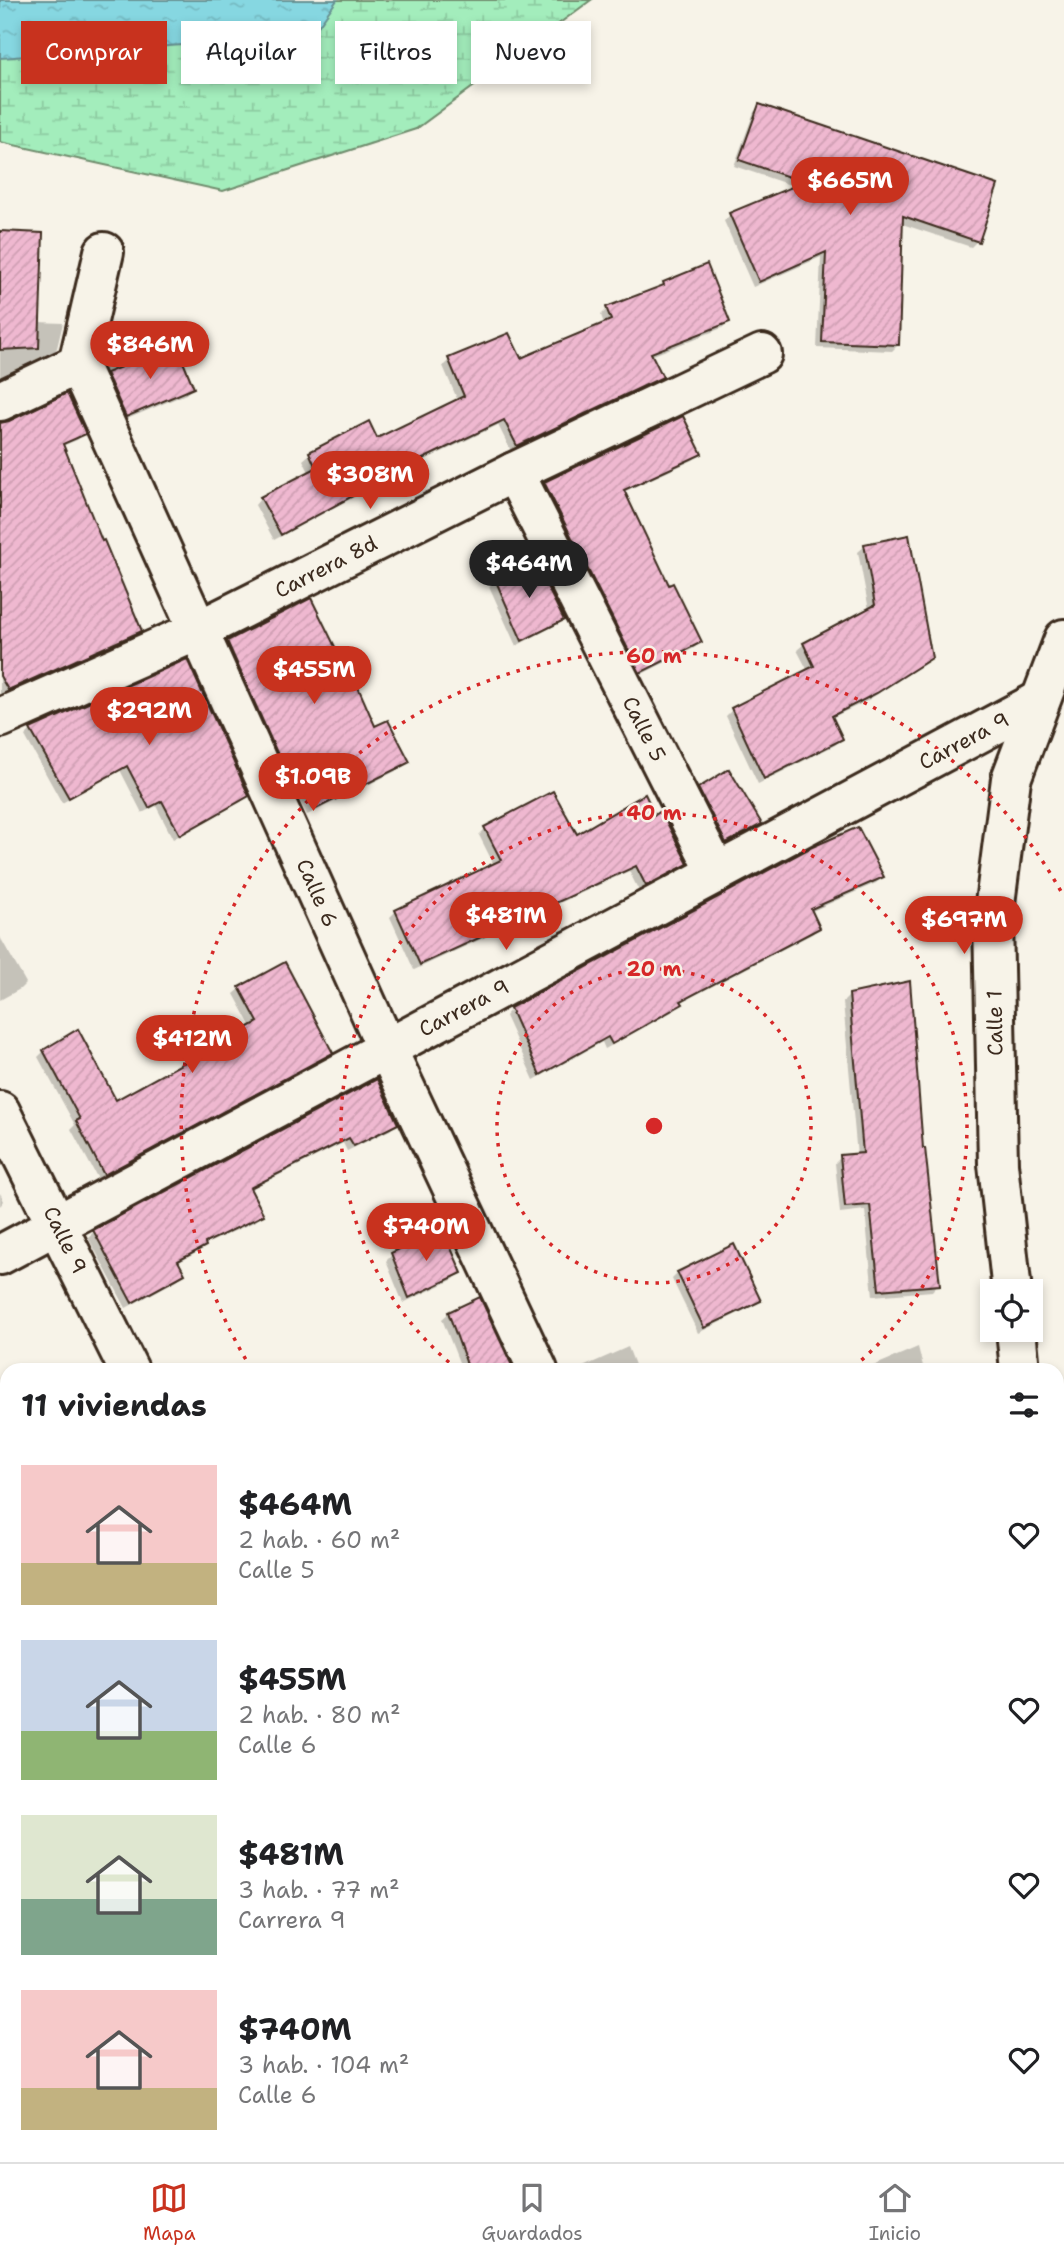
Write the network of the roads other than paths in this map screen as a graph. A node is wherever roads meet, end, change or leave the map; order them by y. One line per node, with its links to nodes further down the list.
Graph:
1 (104, 252): 3 (street)
2 (762, 354): 5 (street, Carrera 8d)
3 (78, 364): 4 (street); 6 (street, Calle 6)
4 (0, 401)
5 (514, 472): 6 (street, Carrera 8d); 10 (street, Calle 5)
6 (199, 630): 9 (street, Carrera 8d); 11 (street, Calle 6)
7 (1064, 639): 8 (street, Calle 1)
8 (1039, 701): 10 (street, Carrera 9); 15 (street, Calle 1)
9 (0, 718)
10 (717, 873): 11 (street, Carrera 9)
11 (387, 1049): 13 (street, Carrera 9); 18 (street, Calle 6)
12 (0, 1111): 13 (street, Calle 9)
13 (57, 1225): 14 (street, Carrera 9); 17 (street, Calle 9)
14 (0, 1255)
15 (1011, 1279)
16 (1017, 1342): 19 (street)
17 (126, 1363)
18 (535, 1363)
19 (1019, 1363)

